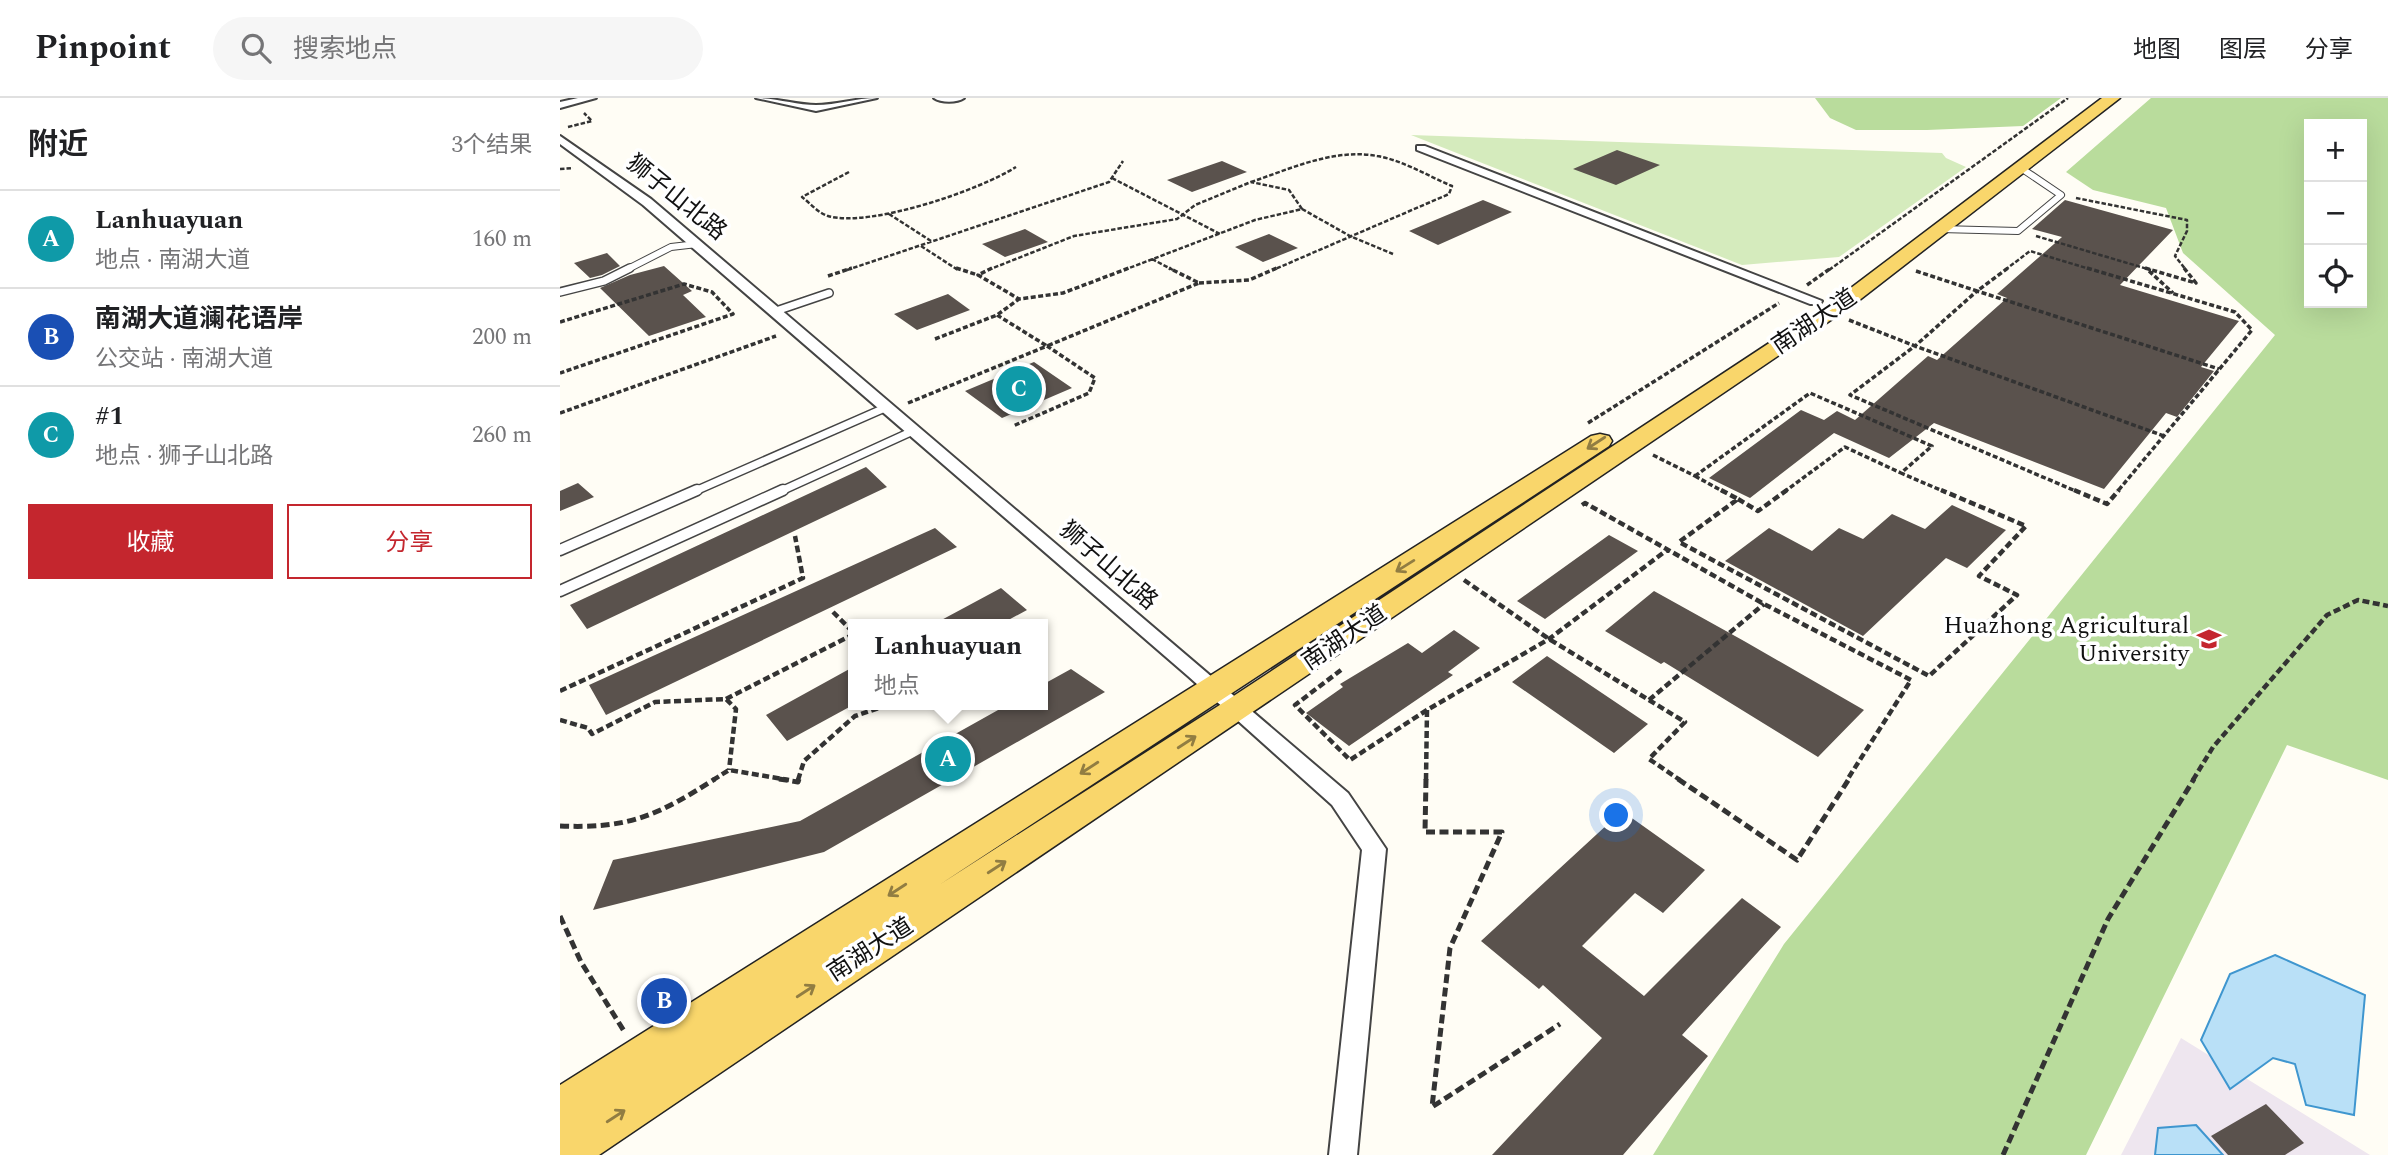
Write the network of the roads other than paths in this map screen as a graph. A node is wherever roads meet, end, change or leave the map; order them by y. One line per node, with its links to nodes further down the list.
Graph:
1 (591, 98): 8 (street)
2 (761, 98): 3 (street)
3 (872, 98)
4 (939, 98): 5 (street)
5 (959, 98)
6 (2095, 98): 16 (main road, 南湖大道)
7 (2112, 98): 11 (main road, 南湖大道)
8 (560, 105)
9 (560, 139): 13 (street, 狮子山北路)
10 (1421, 148): 16 (street)
11 (2021, 168): 12 (main road, 南湖大道); 12 (lane)
12 (1940, 229): 16 (main road, 南湖大道)
13 (696, 244): 14 (lane); 17 (street, 狮子山北路)
14 (560, 292)
15 (829, 293): 17 (lane)
16 (1813, 302): 22 (main road, 南湖大道, one-way to 22); 23 (main road, 南湖大道)
17 (776, 312): 18 (street, 狮子山北路)
18 (889, 408): 19 (street, 狮子山北路); 20 (lane)
19 (915, 430): 21 (lane); 22 (street, 狮子山北路)
20 (560, 550)
21 (560, 591)
22 (1214, 688): 23 (street, 狮子山北路); 24 (main road, 南湖大道, one-way to 24)
23 (1237, 709): 25 (main road, 南湖大道, one-way to 23); 26 (street, 狮子山北路)
24 (560, 1108)
25 (560, 1155)
26 (1343, 1155)

